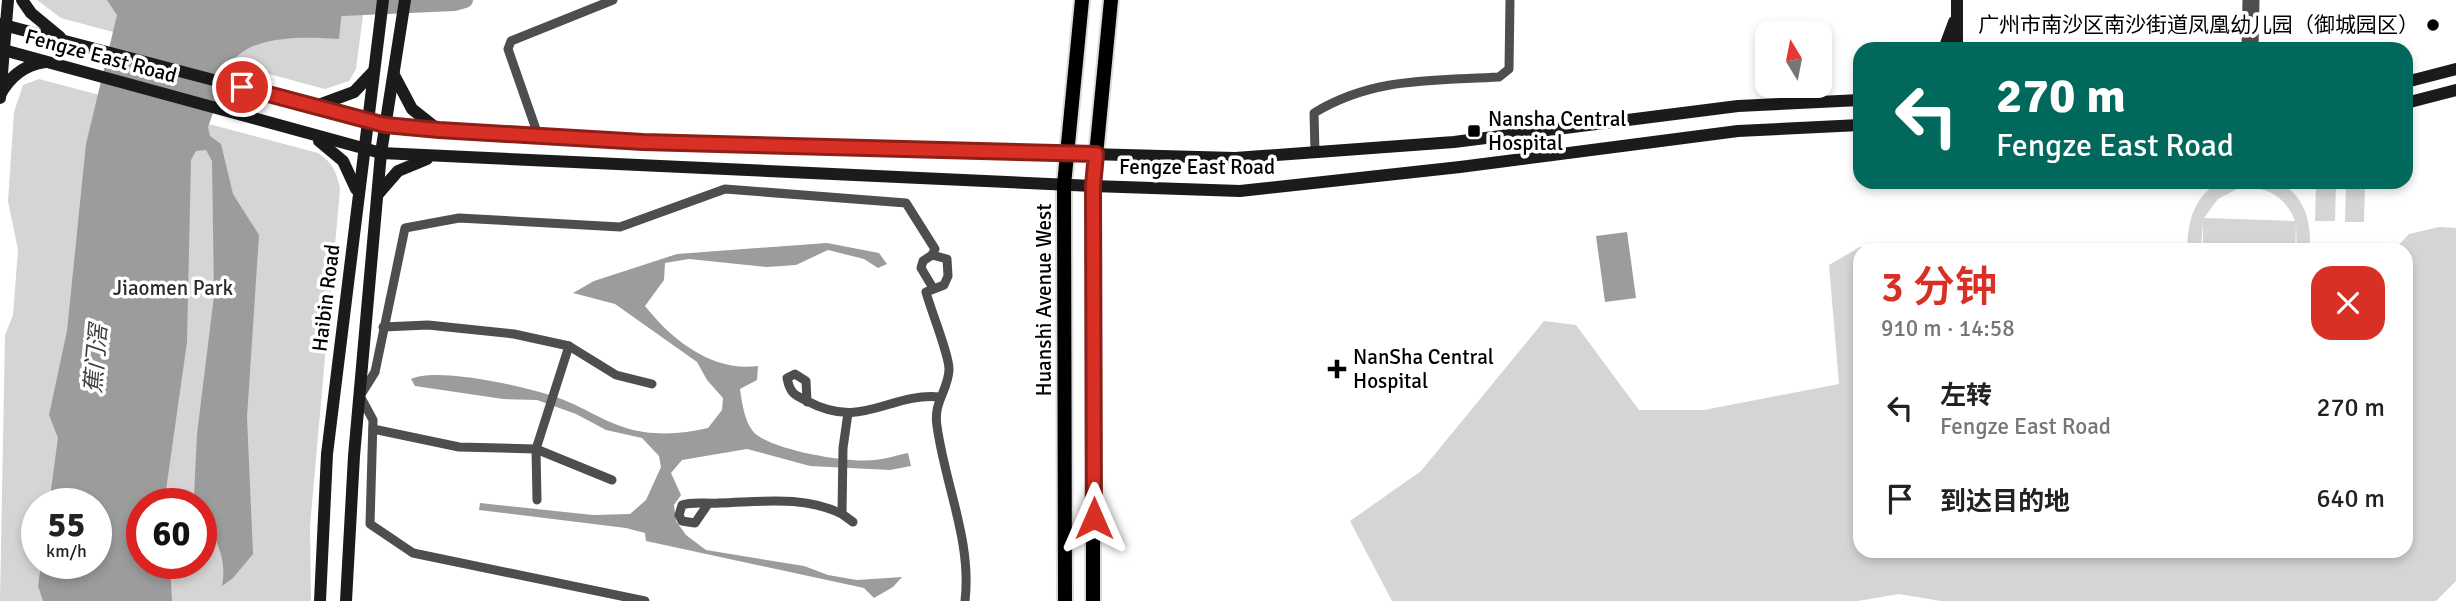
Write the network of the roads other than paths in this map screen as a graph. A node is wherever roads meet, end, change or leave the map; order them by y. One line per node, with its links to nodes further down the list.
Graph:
1 (8, 0): 12 (main road)
2 (22, 0): 13 (main road)
3 (383, 0): 21 (main road, Haibin Road)
4 (405, 0): 22 (main road)
5 (613, 0): 34 (street)
6 (1082, 0): 39 (main road, Huanshi Avenue West)
7 (1111, 0): 38 (main road)
8 (1510, 0): 36 (street)
9 (2247, 0): 16 (street)
10 (2255, 0): 17 (street)
11 (1957, 6): 14 (main road); 15 (main road)
12 (2, 24): 13 (main road, Fengze East Road); 18 (main road)
13 (66, 41): 28 (main road, Fengze East Road)
14 (1946, 42)
15 (1956, 42)
16 (2246, 42)
17 (2254, 42)
18 (1, 49): 19 (main road, Fengze East Road); 25 (main road)
19 (54, 63): 25 (main road); 33 (main road, Fengze East Road)
20 (2456, 69): 23 (main road)
21 (374, 71): 28 (main road); 29 (main road, Haibin Road)
22 (393, 74): 30 (main road); 32 (main road)
23 (2413, 80)
24 (2456, 90): 27 (main road)
25 (0, 97)
26 (1853, 100): 36 (main road, Fengze East Road)
27 (2413, 101)
28 (315, 106): 29 (main road, Fengze East Road)
29 (368, 120): 30 (main road, Fengze East Road); 35 (main road, Haibin Road)
30 (385, 125): 32 (main road, Fengze East Road); 37 (main road)
31 (1853, 125): 42 (main road, Fengze East Road)
32 (439, 130): 34 (main road, Fengze East Road)
33 (307, 133): 35 (main road, Fengze East Road); 43 (main road)
34 (538, 135): 39 (main road, Fengze East Road)
35 (362, 149): 37 (main road, Fengze East Road); 43 (main road, Haibin Road)
36 (1315, 152): 38 (main road, Fengze East Road)
37 (381, 153): 40 (main road, Fengze East Road); 44 (main road)
38 (1096, 154): 39 (main road, Fengze East Road); 42 (main road)
39 (1067, 155): 41 (main road, Huanshi Avenue West)
40 (437, 156): 41 (main road, Fengze East Road); 44 (main road)
41 (1064, 185): 42 (main road, Fengze East Road); 65 (main road, Huanshi Avenue West)
42 (1093, 186): 66 (main road)
43 (357, 193): 61 (main road, Haibin Road)
44 (377, 194): 50 (main road)
45 (932, 255): 46 (street); 46 (street); 47 (street)
46 (933, 288): 51 (street)
47 (383, 327): 48 (street); 50 (street)
48 (569, 346): 49 (street); 55 (street)
49 (652, 384)
50 (360, 396): 54 (street); 62 (main road)
51 (940, 397): 53 (street); 64 (street)
52 (807, 402): 53 (street)
53 (848, 414): 59 (street)
54 (373, 429): 55 (street); 63 (street)
55 (536, 449): 56 (street); 57 (street)
56 (612, 480)
57 (537, 500)
58 (708, 504): 59 (street)
59 (842, 514): 60 (street)
60 (853, 522)
61 (320, 601)
62 (346, 601)
63 (645, 601)
64 (965, 601)
65 (1065, 601)
66 (1093, 601)

